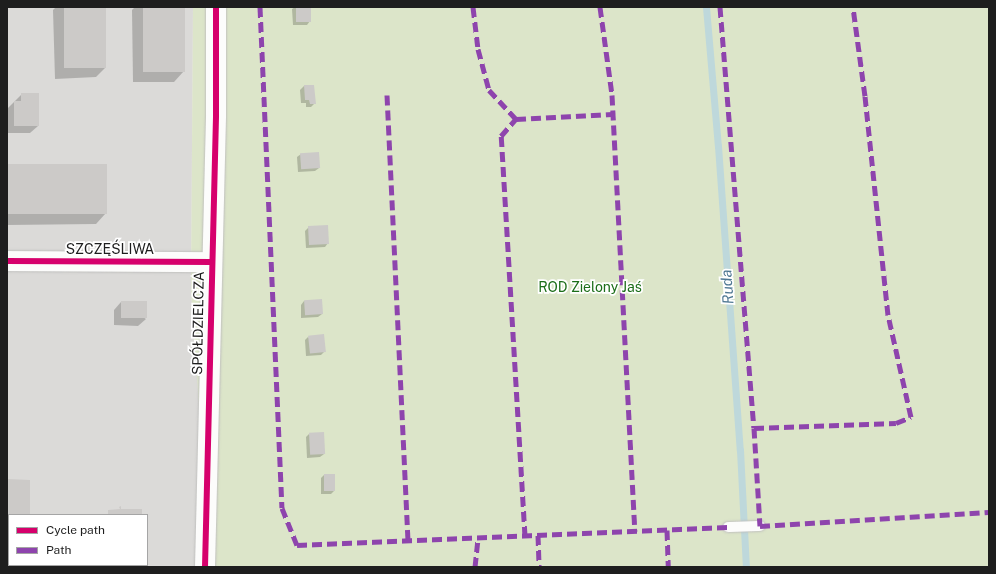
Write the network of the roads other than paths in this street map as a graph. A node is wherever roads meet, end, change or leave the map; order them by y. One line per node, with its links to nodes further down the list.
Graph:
1 (216, 7): 3 (street, SPÓŁDZIELCZA)
2 (7, 261): 3 (street, SZCZĘŚLIWA)
3 (212, 262): 6 (street, SPÓŁDZIELCZA)
4 (760, 526): 5 (lane)
5 (728, 527)
6 (205, 567)

